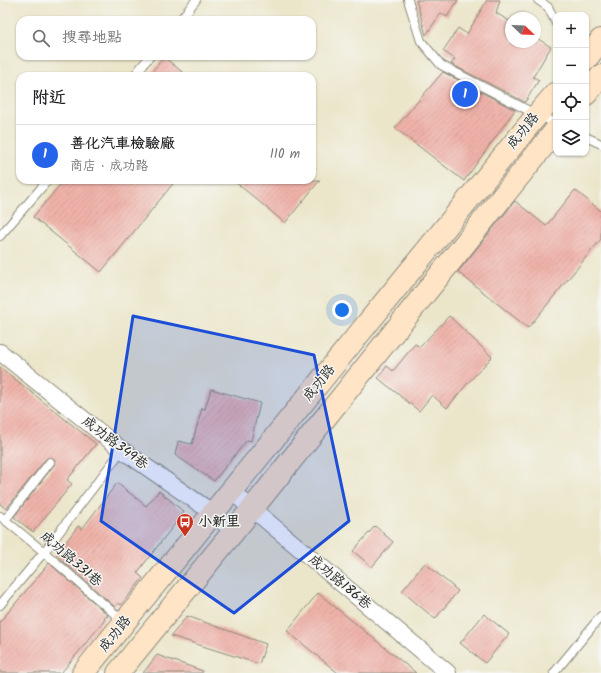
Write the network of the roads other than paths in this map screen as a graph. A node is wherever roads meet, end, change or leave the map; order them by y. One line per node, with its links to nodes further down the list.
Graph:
1 (196, 0): 4 (lane)
2 (408, 0): 13 (lane)
3 (538, 0): 5 (lane)
4 (183, 16)
5 (553, 17)
6 (601, 40): 7 (main road)
7 (589, 55)
8 (147, 60): 9 (lane)
9 (137, 72)
10 (601, 76): 11 (main road)
11 (589, 90)
12 (553, 101): 13 (main road, 成功路)
13 (546, 119): 22 (main road, 成功路)
14 (553, 134): 23 (main road, 成功路)
15 (589, 138): 16 (lane)
16 (601, 144)
17 (45, 184): 18 (lane)
18 (0, 236)
19 (0, 352): 20 (street, 成功路349巷)
20 (122, 450): 24 (street, 成功路349巷); 27 (lane)
21 (50, 462): 25 (lane)
22 (231, 491): 23 (street, 成功路186巷); 24 (main road, 成功路)
23 (252, 509): 26 (main road, 成功路); 33 (street, 成功路186巷)
24 (213, 513): 26 (street, 成功路349巷); 30 (main road, 成功路)
25 (3, 518): 27 (lane, 成功路331巷)
26 (233, 531): 32 (main road, 成功路)
27 (44, 552): 28 (lane); 30 (lane, 成功路331巷)
28 (0, 605)
29 (601, 616): 34 (lane)
30 (125, 622): 31 (main road, 成功路)
31 (83, 673)
32 (118, 673)
33 (448, 673)
34 (554, 673)

